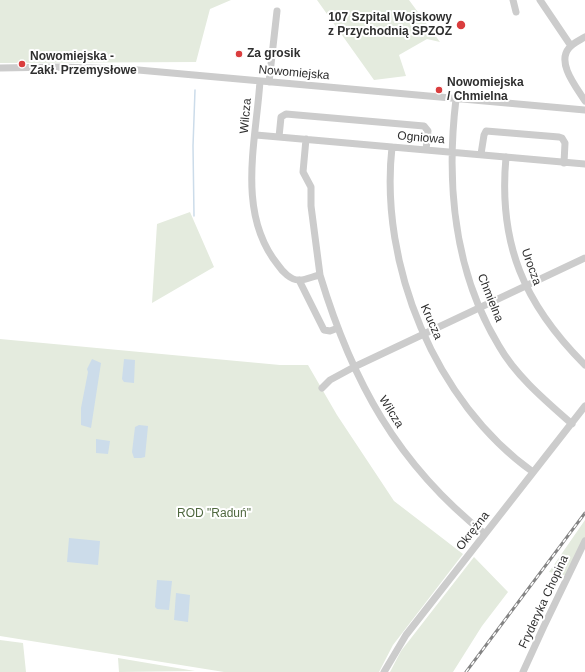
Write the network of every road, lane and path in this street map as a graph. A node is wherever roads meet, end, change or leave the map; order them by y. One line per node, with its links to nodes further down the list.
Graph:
1 (512, 0): 4 (street)
2 (540, 0): 6 (street)
3 (277, 11): 9 (street)
4 (516, 12)
5 (585, 37): 6 (street)
6 (572, 46): 11 (street)
7 (0, 68): 8 (street, Nowomiejska)
8 (260, 81): 9 (street, Nowomiejska); 13 (street, Wilcza)
9 (269, 82): 10 (street, Nowomiejska)
10 (456, 99): 12 (street, Nowomiejska); 18 (street, Chmielna)
11 (585, 101)
12 (585, 110)
13 (256, 135): 14 (street, Ogniowa); 25 (street, Wilcza)
14 (278, 137): 15 (street, Ogniowa); 17 (street)
15 (306, 139): 16 (street, Ogniowa); 24 (street, Wilcza)
16 (392, 147): 17 (street, Ogniowa); 29 (street, Krucza)
17 (426, 150): 18 (street, Ogniowa)
18 (452, 152): 19 (street, Ogniowa); 27 (street, Chmielna)
19 (481, 154): 20 (street, Ogniowa); 21 (street)
20 (506, 157): 21 (street, Ogniowa); 26 (street, Urocza)
21 (564, 163): 22 (street, Ogniowa)
22 (585, 164)
23 (585, 258): 26 (street)
24 (320, 275): 25 (street); 28 (street, Wilcza)
25 (299, 280): 28 (street)
26 (525, 286): 27 (street); 30 (street, Urocza)
27 (480, 307): 29 (street); 34 (street, Chmielna)
28 (338, 328): 31 (street, Wilcza)
29 (423, 333): 31 (street); 35 (street, Krucza)
30 (585, 365)
31 (354, 367): 32 (street); 36 (street, Wilcza)
32 (322, 388)
33 (585, 406): 34 (street, Okrężna)
34 (572, 424): 35 (street, Okrężna)
35 (533, 472): 36 (street, Okrężna)
36 (485, 534): 38 (street, Okrężna)
37 (585, 541): 39 (street, Fryderyka Chopina)
38 (384, 672)
39 (523, 672)

